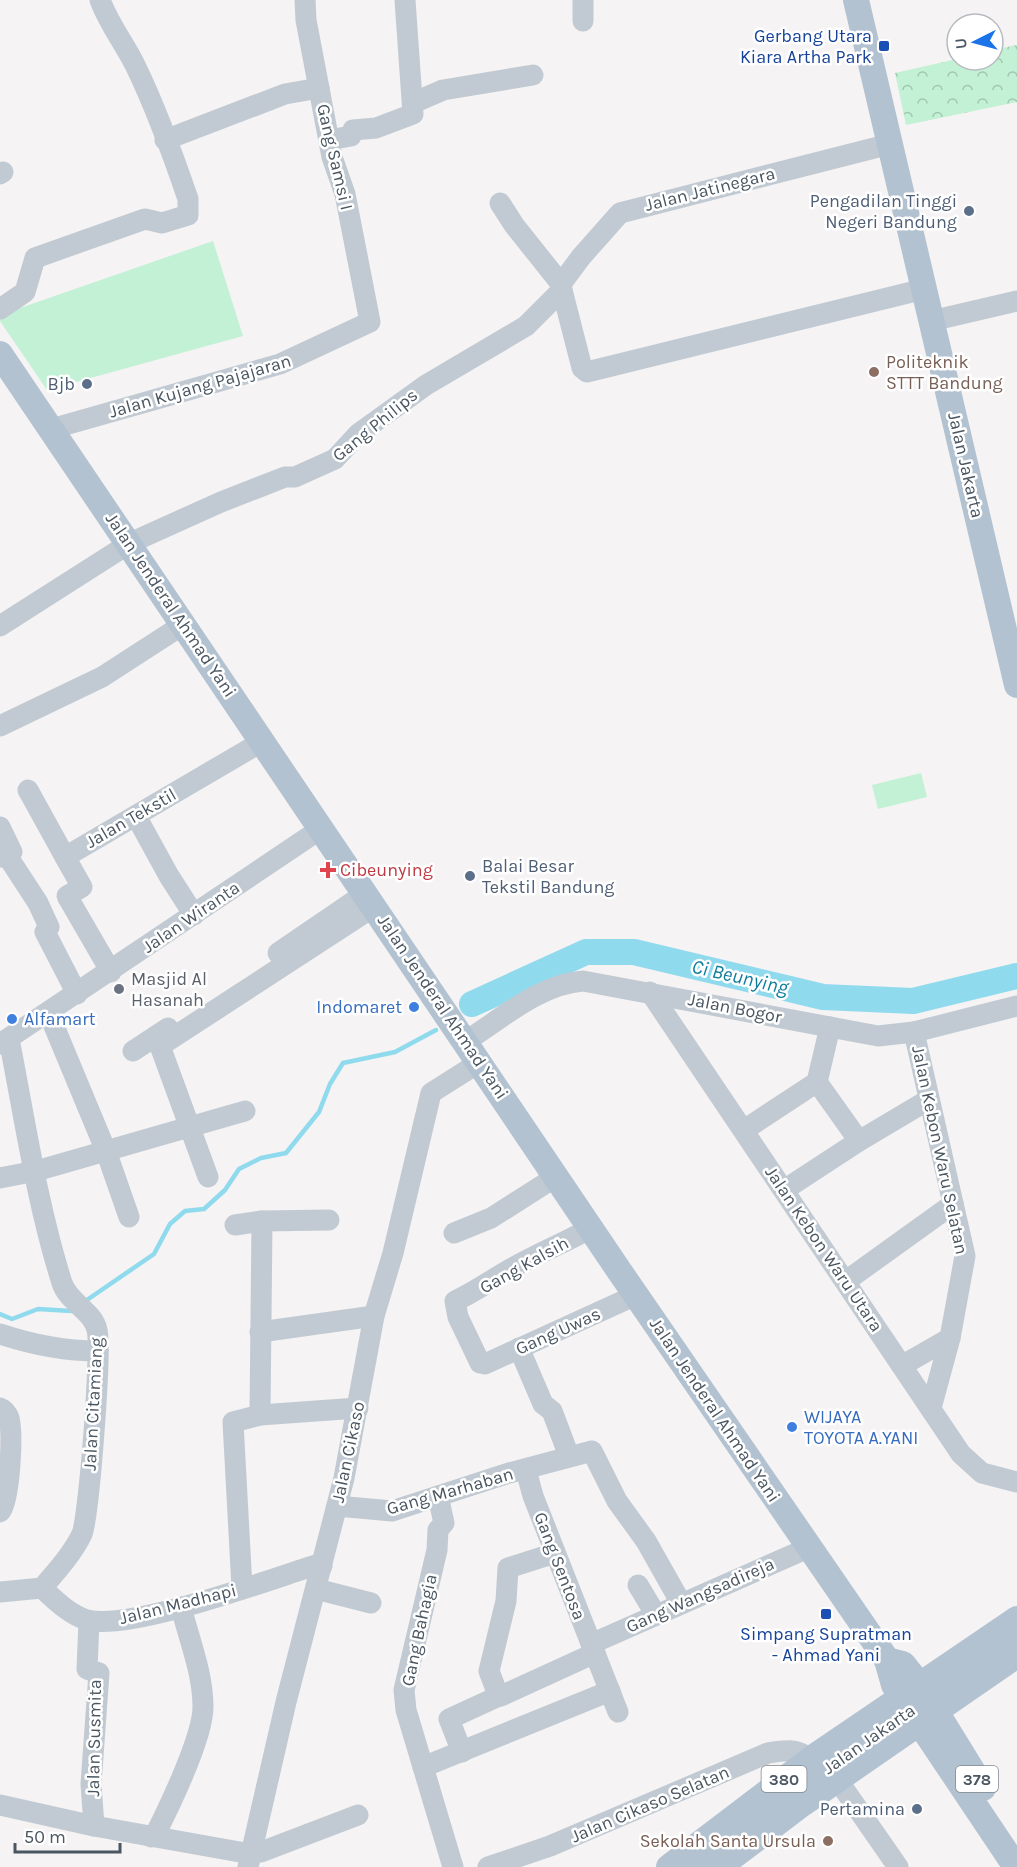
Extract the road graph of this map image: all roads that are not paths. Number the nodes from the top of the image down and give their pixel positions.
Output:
1 (100, 0) edge
2 (305, 0) edge
3 (405, 0) edge
4 (856, 0) edge
5 (533, 75) dead end
6 (319, 88) junction
7 (413, 103) junction
8 (165, 140) junction
9 (329, 140) junction
10 (890, 144) junction
11 (500, 203) dead end
12 (561, 287) junction
13 (924, 290) junction
14 (1017, 301) edge
15 (0, 309) edge
16 (369, 313) joint
17 (931, 321) junction
18 (3, 366) edge
19 (51, 429) junction
20 (130, 543) junction
21 (184, 624) junction
22 (0, 625) edge
23 (1017, 685) edge
24 (0, 726) edge
25 (263, 741) junction
26 (28, 790) dead end
27 (136, 816) junction
28 (0, 827) edge
29 (322, 828) junction
30 (3, 855) edge
31 (65, 857) junction
32 (370, 900) junction
33 (194, 915) junction
34 (111, 972) junction
35 (650, 992) junction
36 (77, 994) junction
37 (1017, 1006) edge
38 (49, 1014) junction
39 (830, 1027) junction
40 (914, 1032) junction
41 (4, 1041) edge
42 (466, 1041) junction
43 (133, 1051) dead end
44 (480, 1062) junction
45 (817, 1082) junction
46 (928, 1100) junction
47 (245, 1111) dead end
48 (189, 1127) junction
49 (744, 1130) junction
50 (859, 1141) junction
51 (106, 1151) junction
52 (36, 1171) junction
53 (557, 1176) junction
54 (0, 1178) edge
55 (208, 1178) dead end
56 (784, 1190) junction
57 (953, 1204) junction
58 (129, 1217) dead end
59 (328, 1220) dead end
60 (262, 1221) junction
61 (235, 1225) dead end
62 (591, 1228) junction
63 (454, 1233) dead end
64 (846, 1281) junction
65 (636, 1295) junction
66 (374, 1316) junction
67 (260, 1332) junction
68 (0, 1334) edge
69 (950, 1338) junction
70 (519, 1348) junction
71 (98, 1351) junction
72 (480, 1363) joint
73 (903, 1365) junction
74 (1, 1408) edge
75 (358, 1408) junction
76 (932, 1408) junction
77 (260, 1415) junction
78 (574, 1455) junction
79 (526, 1470) junction
80 (1017, 1482) edge
81 (438, 1496) junction
82 (337, 1506) junction
83 (0, 1512) edge
84 (808, 1548) junction
85 (555, 1553) junction
86 (322, 1566) junction
87 (638, 1584) dead end
88 (42, 1588) junction
89 (242, 1588) junction
90 (316, 1589) junction
91 (0, 1593) edge
92 (681, 1603) junction
93 (371, 1604) dead end
94 (181, 1607) junction
95 (656, 1615) junction
96 (1017, 1619) edge
97 (89, 1621) junction
98 (1017, 1637) edge
99 (593, 1648) junction
100 (1017, 1655) edge
101 (610, 1691) junction
102 (904, 1695) junction
103 (499, 1696) junction
104 (618, 1712) dead end
105 (921, 1724) junction
106 (462, 1752) junction
107 (811, 1759) junction
108 (423, 1767) junction
109 (837, 1779) junction
110 (0, 1805) edge
111 (358, 1815) dead end
112 (94, 1826) junction
113 (151, 1837) junction
114 (1017, 1840) edge
115 (250, 1857) edge
116 (453, 1867) edge
117 (488, 1867) edge
118 (669, 1867) edge
119 (694, 1867) edge
120 (718, 1867) edge
121 (898, 1867) edge
122 (1016, 1867) edge

1 - 8 street
2 - 6 street, Gang Samsi I
3 - 7 street
4 - 10 main road, Jalan Jakarta
5 - 7 street
6 - 8 street
6 - 9 street, Gang Samsi I
7 - 9 street
8 - 15 street
9 - 16 street, Gang Samsi I
10 - 12 street, Jalan Jatinegara
10 - 13 main road, Jalan Jakarta
11 - 12 street
12 - 13 street
12 - 20 street, Gang Philips
13 - 17 main road, Jalan Jakarta
14 - 17 street
16 - 19 street, Jalan Kujang Pajajaran
17 - 23 main road, Jalan Jakarta
18 - 19 main road, Jalan Jenderal Ahmad Yani
19 - 20 main road, Jalan Jenderal Ahmad Yani
20 - 21 main road, Jalan Jenderal Ahmad Yani
20 - 22 street, Gang Philips
21 - 24 street
21 - 25 main road, Jalan Jenderal Ahmad Yani
25 - 27 street, Jalan Tekstil
25 - 29 main road, Jalan Jenderal Ahmad Yani
26 - 31 street, Jalan Tekstil
27 - 31 street, Jalan Tekstil
27 - 33 street
28 - 30 street
29 - 32 main road, Jalan Jenderal Ahmad Yani
29 - 33 street, Jalan Wiranta
30 - 36 street
31 - 34 street
32 - 42 main road, Jalan Jenderal Ahmad Yani
32 - 43 street
32 - 48 street
33 - 34 street, Jalan Wiranta
34 - 36 street, Jalan Wiranta
35 - 39 street, Jalan Bogor
35 - 42 street, Jalan Bogor
35 - 49 street, Jalan Kebon Waru Utara
36 - 38 street, Jalan Wiranta
37 - 40 street, Jalan Bogor
38 - 41 street, Jalan Wiranta
38 - 51 street
39 - 40 street, Jalan Bogor
39 - 45 street
40 - 46 street, Jalan Kebon Waru Selatan
41 - 52 street, Jalan Citamiang
42 - 44 main road, Jalan Jenderal Ahmad Yani
44 - 53 main road, Jalan Jenderal Ahmad Yani
44 - 66 street, Jalan Cikaso
45 - 49 street
45 - 50 street
46 - 50 street
46 - 57 street, Jalan Kebon Waru Selatan
47 - 48 street
48 - 51 street
48 - 55 street
49 - 56 street, Jalan Kebon Waru Utara
50 - 56 street
51 - 52 street
51 - 58 street
52 - 54 street
52 - 71 street, Jalan Citamiang
53 - 62 main road, Jalan Jenderal Ahmad Yani
53 - 63 street
56 - 64 street, Jalan Kebon Waru Utara
57 - 64 street
57 - 69 street, Jalan Kebon Waru Selatan
59 - 60 street
60 - 61 street
60 - 67 street
62 - 65 main road, Jalan Jenderal Ahmad Yani
62 - 72 street, Gang Kalsih
64 - 73 street, Jalan Kebon Waru Utara
65 - 70 street, Gang Uwas
65 - 84 main road, Jalan Jenderal Ahmad Yani
66 - 67 street
66 - 75 street, Jalan Cikaso
67 - 77 street
68 - 71 street
69 - 73 street
69 - 76 street, Jalan Kebon Waru Selatan
70 - 72 street, Gang Uwas
70 - 78 street
71 - 88 street, Jalan Citamiang
73 - 76 street, Jalan Kebon Waru Utara
74 - 83 street
75 - 77 street
75 - 82 street, Jalan Cikaso
76 - 80 street, Jalan Kebon Waru Utara
77 - 89 street
78 - 79 street
78 - 92 street
79 - 81 street, Gang Marhaban
79 - 85 street, Gang Sentosa
81 - 82 street, Gang Marhaban
81 - 108 street, Gang Bahagia
82 - 86 street, Jalan Cikaso
84 - 92 street, Gang Wangsadireja
84 - 102 main road, Jalan Jenderal Ahmad Yani
85 - 99 street, Gang Sentosa
85 - 103 street
86 - 89 street, Jalan Madhapi
86 - 90 street, Jalan Cikaso
87 - 95 street
88 - 91 street
88 - 97 street
89 - 94 street, Jalan Madhapi
90 - 93 street
90 - 115 street, Jalan Cikaso
92 - 95 street, Gang Wangsadireja
94 - 97 street, Jalan Madhapi
94 - 113 street
95 - 99 street, Gang Wangsadireja
96 - 102 main road, Jalan Jakarta
97 - 112 street, Jalan Susmita
98 - 119 main road, Jalan Jakarta, bridge
99 - 101 street, Gang Sentosa
99 - 103 street, Gang Wangsadireja
100 - 105 main road, Jalan Jakarta
101 - 104 street, Gang Sentosa
101 - 106 street
102 - 105 main road, Jalan Jenderal Ahmad Yani / 378
102 - 107 main road, 380
103 - 106 street, Gang Wangsadireja
105 - 109 main road, 380
105 - 114 main road, Jalan Jenderal Ahmad Yani / 378
105 - 122 main road, Jalan Jenderal Ahmad Yani / 378
106 - 108 street
107 - 117 street, Jalan Cikaso Selatan
107 - 118 main road, 380
108 - 116 street, Gang Bahagia
109 - 120 main road, 380
109 - 121 street
110 - 112 street, Jalan Susmita
111 - 115 street
112 - 113 street, Jalan Susmita
113 - 115 street, Jalan Susmita

